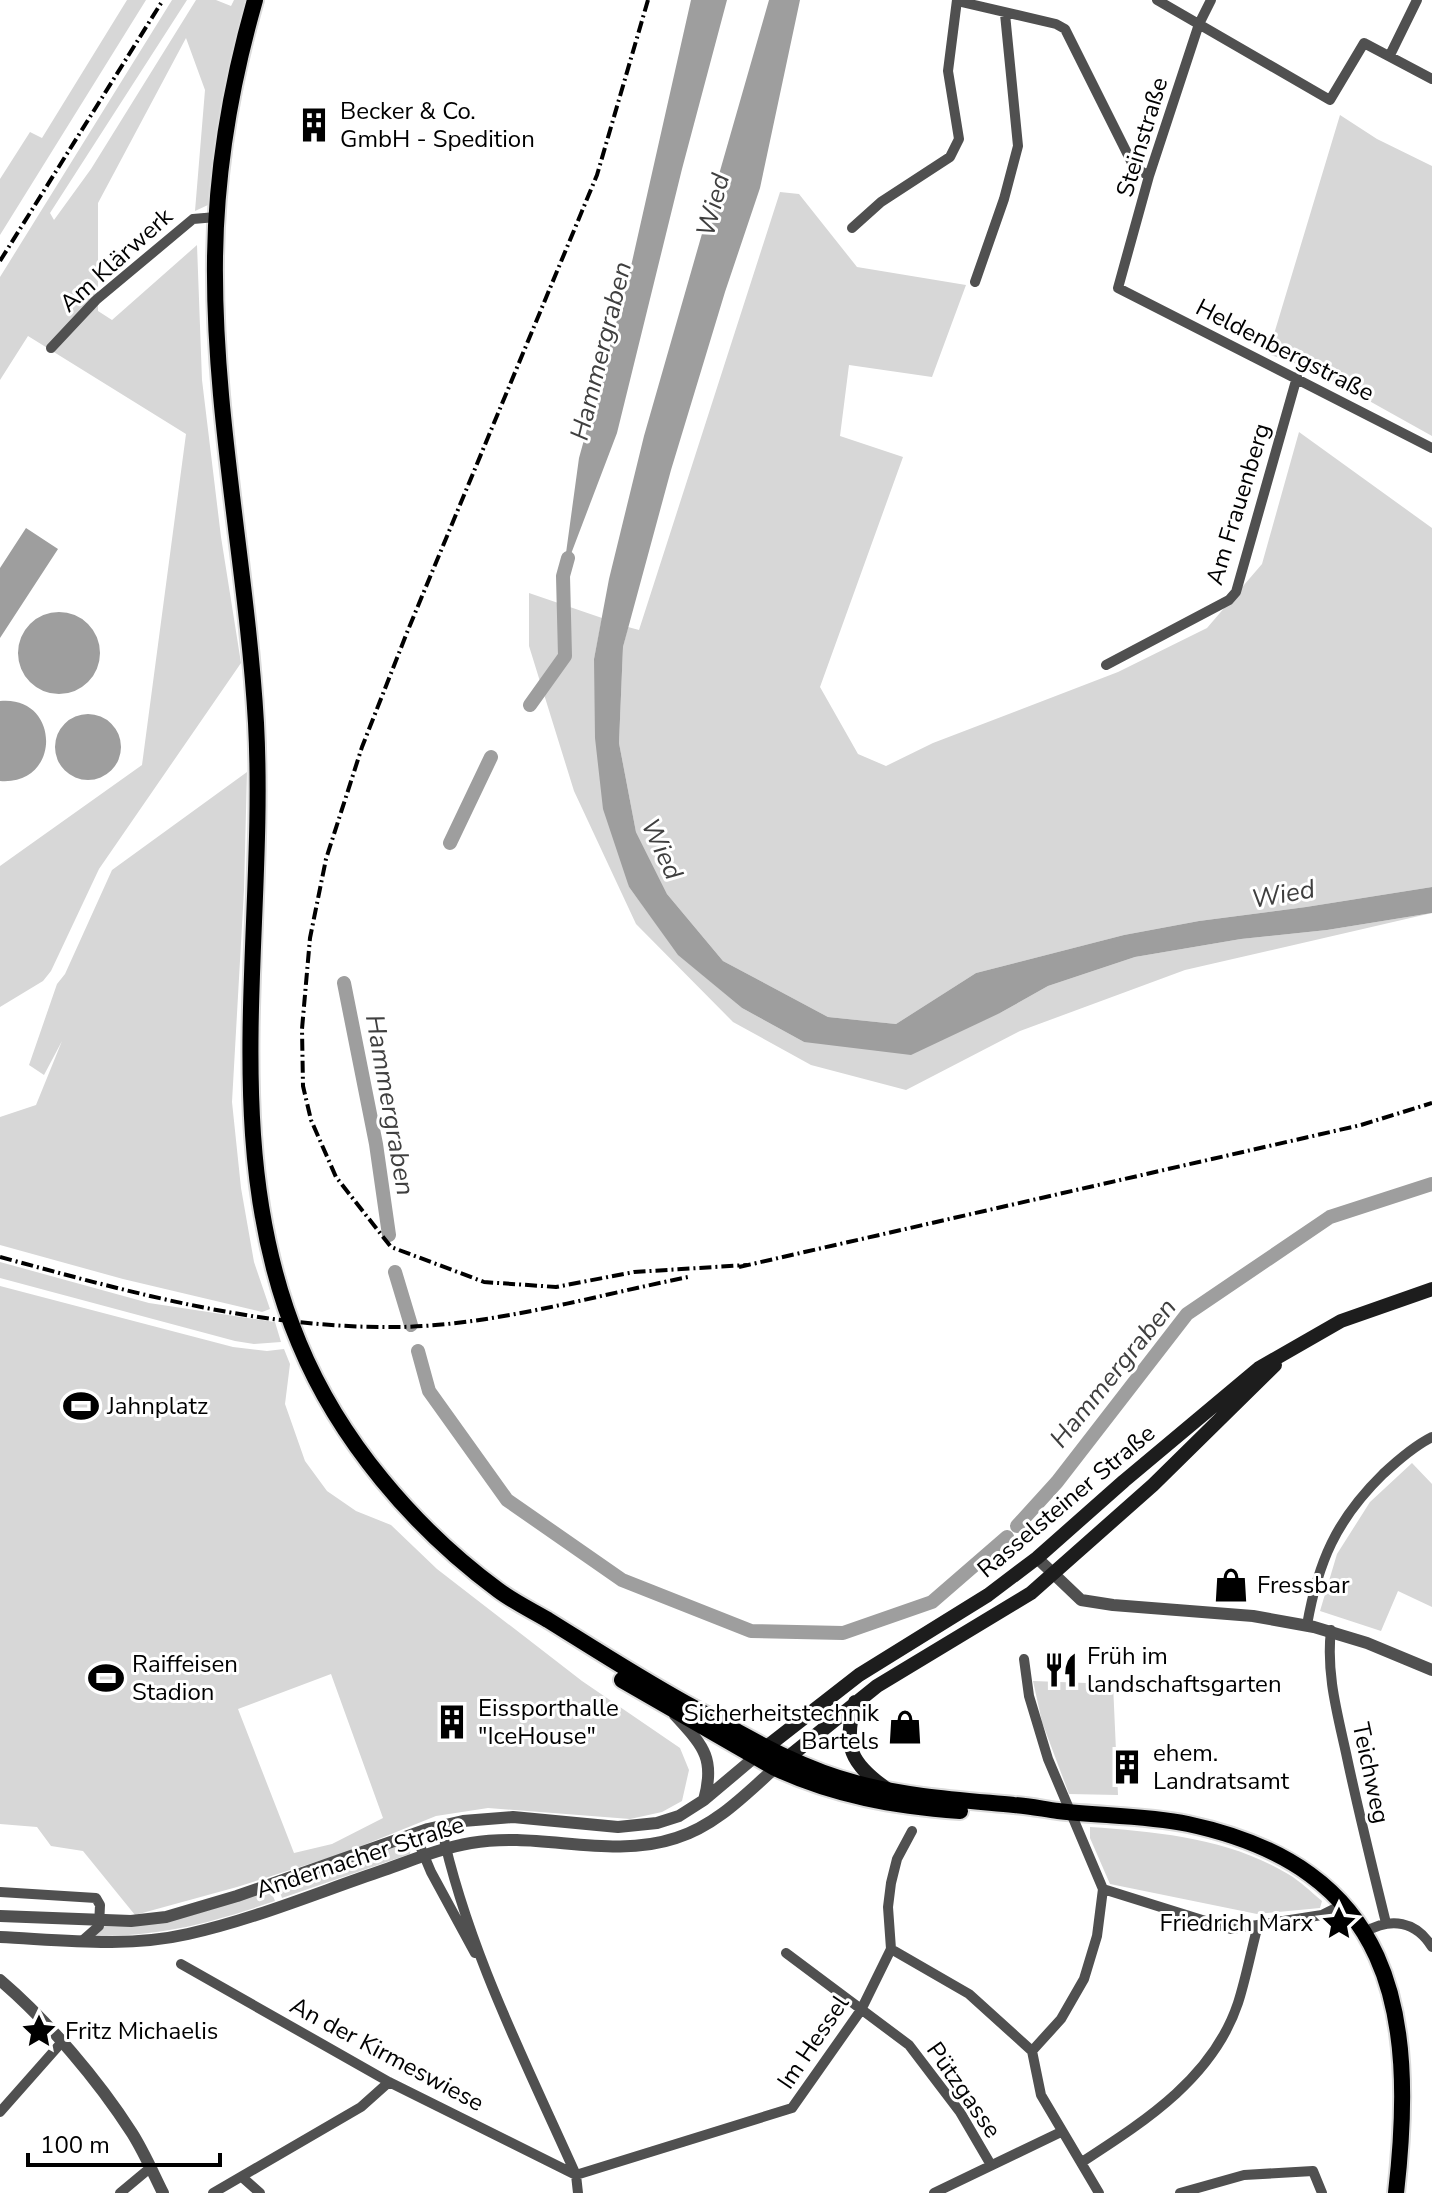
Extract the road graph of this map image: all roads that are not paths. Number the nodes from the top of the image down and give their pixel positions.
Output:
1 (255, 0) edge
2 (1157, 0) edge
3 (1211, 0) edge
4 (1417, 0) edge
5 (957, 1) edge
6 (1005, 14) junction
7 (1199, 24) junction
8 (1390, 55) junction
9 (1432, 79) edge
10 (1149, 176) junction
11 (216, 217) junction
12 (852, 228) dead end
13 (975, 282) dead end
14 (1118, 288) joint
15 (51, 348) dead end
16 (1297, 377) junction
17 (1432, 448) edge
18 (1106, 665) dead end
19 (1432, 1289) edge
20 (1283, 1356) junction
21 (1432, 1437) edge
22 (1037, 1558) junction
23 (1054, 1574) junction
24 (518, 1604) junction
25 (1307, 1625) junction
26 (1331, 1630) junction
27 (1024, 1659) dead end
28 (1432, 1670) edge
29 (855, 1702) junction
30 (670, 1710) junction
31 (760, 1752) junction
32 (781, 1764) junction
33 (891, 1791) junction
34 (704, 1800) junction
35 (1053, 1811) junction
36 (1072, 1812) junction
37 (441, 1826) junction
38 (912, 1831) dead end
39 (415, 1834) junction
40 (446, 1849) junction
41 (424, 1856) junction
42 (1103, 1889) junction
43 (0, 1892) edge
44 (1344, 1904) junction
45 (0, 1916) edge
46 (100, 1920) junction
47 (1386, 1923) junction
48 (1258, 1925) junction
49 (1365, 1932) junction
50 (0, 1937) edge
51 (82, 1941) junction
52 (1432, 1947) edge
53 (891, 1949) junction
54 (786, 1953) dead end
55 (481, 1961) junction
56 (181, 1964) dead end
57 (2, 1979) edge
58 (861, 2010) junction
59 (61, 2043) junction
60 (1032, 2051) junction
61 (389, 2082) junction
62 (0, 2112) edge
63 (1061, 2132) junction
64 (1082, 2162) junction
65 (991, 2165) junction
66 (150, 2168) junction
67 (576, 2175) junction
68 (242, 2177) junction
69 (952, 2189) edge
70 (120, 2193) edge
71 (163, 2193) edge
72 (213, 2193) edge
73 (260, 2193) edge
74 (578, 2193) edge
75 (934, 2193) edge
76 (1099, 2193) edge
77 (1180, 2193) edge
78 (1322, 2193) edge
79 (1396, 2193) edge

1 - 11 main road
2 - 7 street
3 - 7 street, Steinstraße
4 - 8 street
5 - 6 street
5 - 12 street
6 - 10 street
6 - 13 street
7 - 8 street
7 - 10 street, Steinstraße
8 - 9 street
10 - 14 street, Steinstraße
11 - 15 street, Am Klärwerk
11 - 24 main road
14 - 16 street, Heldenbergstraße
16 - 17 street, Heldenbergstraße
16 - 18 street, Am Frauenberg
19 - 20 main road, Rasselsteiner Straße
20 - 22 main road, Rasselsteiner Straße
20 - 23 main road, Rasselsteiner Straße
21 - 25 street
22 - 23 street
22 - 31 main road, Rasselsteiner Straße
23 - 25 street
23 - 29 main road, Rasselsteiner Straße
24 - 30 main road
24 - 31 main road
25 - 26 street
26 - 28 street
26 - 47 street, Teichweg
27 - 36 street
29 - 32 main road, Rasselsteiner Straße
29 - 33 main road
30 - 31 main road
30 - 34 street
31 - 32 main road
31 - 34 street, Andernacher Straße
32 - 33 main road
32 - 35 main road
32 - 40 street, Andernacher Straße
33 - 35 main road
34 - 37 street, Andernacher Straße
35 - 36 main road
36 - 42 street
36 - 44 main road
37 - 39 street, Andernacher Straße
37 - 40 street
38 - 53 street
39 - 41 street
39 - 46 street, Andernacher Straße
40 - 41 street, Andernacher Straße
40 - 55 street
41 - 51 street, Andernacher Straße
41 - 55 street
42 - 48 street
42 - 60 street
43 - 46 street
44 - 48 street
44 - 49 main road
45 - 46 street, Andernacher Straße
46 - 51 street
47 - 49 street
47 - 52 street
48 - 64 street
49 - 79 main road
50 - 51 street, Andernacher Straße
53 - 58 street, Im Hessel
53 - 60 street
54 - 58 street, Pützgasse
55 - 67 street
56 - 61 street, An der Kirmeswiese
57 - 59 street
58 - 65 street, Pützgasse
58 - 67 street, Im Hessel
59 - 62 street
59 - 66 street
60 - 63 street
61 - 67 street, An der Kirmeswiese
61 - 68 street
63 - 64 street
63 - 65 street
64 - 76 street
65 - 69 street
66 - 70 street
66 - 71 street
67 - 74 street
68 - 72 street
68 - 73 street
69 - 75 street
77 - 78 street

